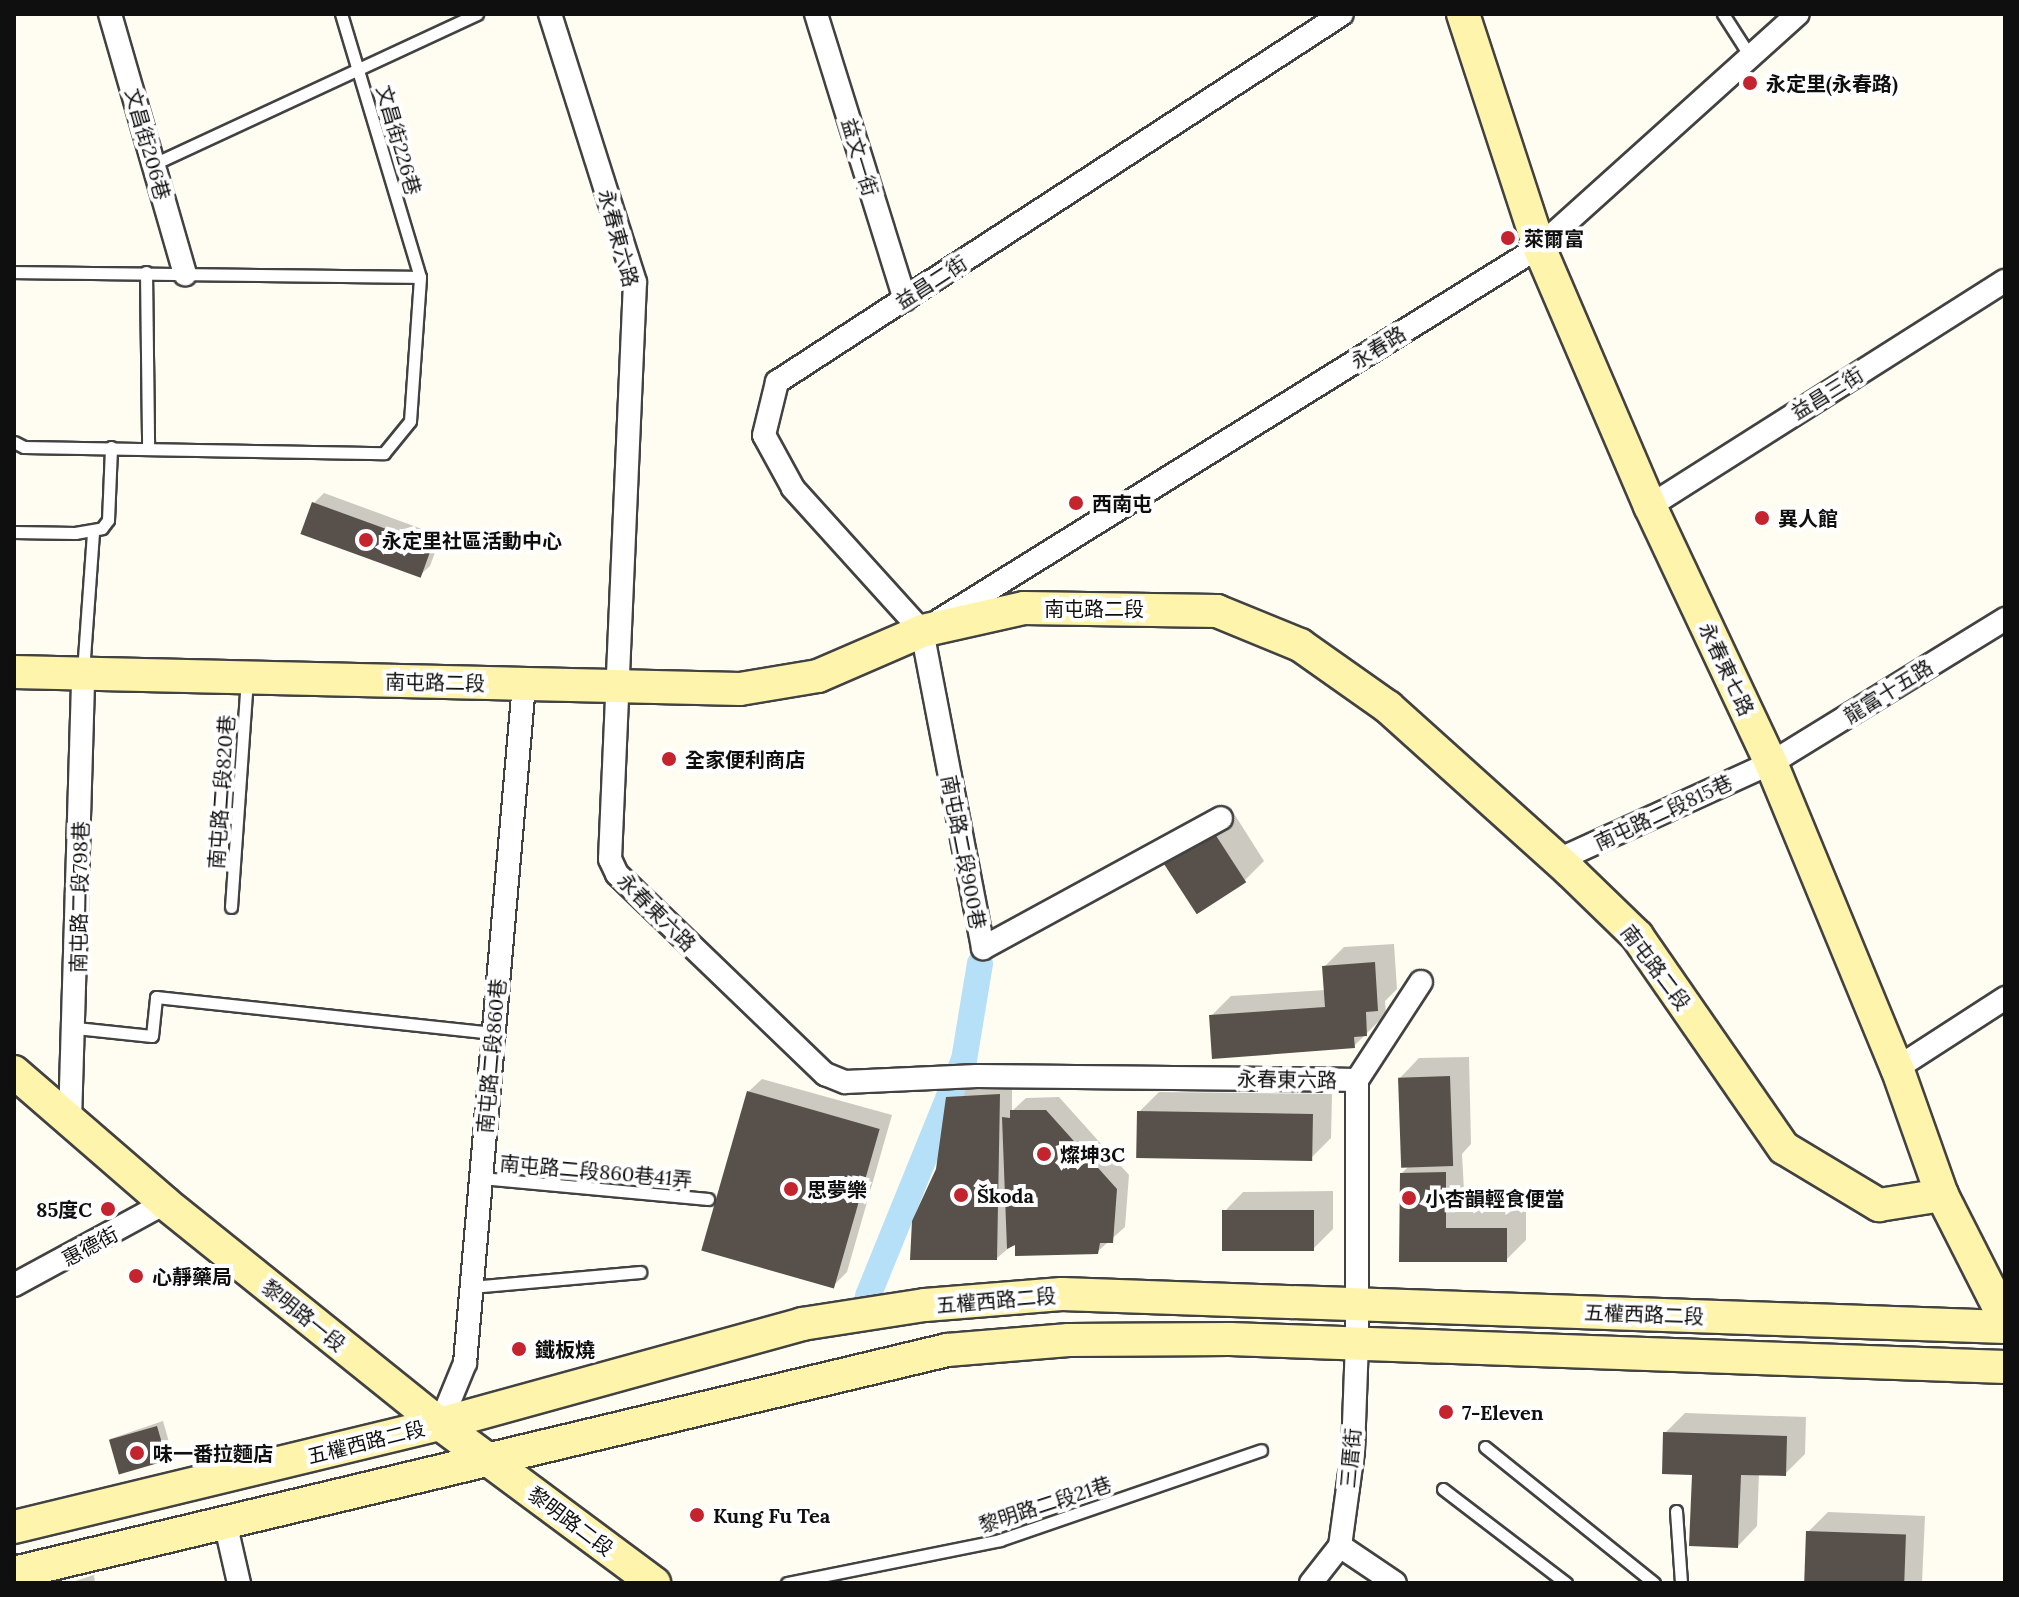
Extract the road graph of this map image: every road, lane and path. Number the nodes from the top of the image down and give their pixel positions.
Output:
1 (110, 14) edge
2 (341, 14) edge
3 (477, 14) edge
4 (550, 14) edge
5 (816, 14) edge
6 (1342, 14) edge
7 (1463, 14) edge
8 (1723, 14) edge
9 (1798, 14) edge
10 (1750, 56) junction
11 (360, 72) junction
12 (154, 164) junction
13 (1539, 247) junction
14 (14, 272) edge
15 (146, 272) junction
16 (185, 274) junction
17 (420, 277) junction
18 (2005, 281) edge
19 (905, 299) junction
20 (14, 442) edge
21 (111, 447) junction
22 (148, 448) junction
23 (1650, 506) junction
24 (93, 531) junction
25 (14, 532) edge
26 (2005, 619) edge
27 (922, 631) junction
28 (14, 672) edge
29 (83, 673) junction
30 (247, 678) junction
31 (524, 684) junction
32 (616, 686) junction
33 (1771, 763) junction
34 (1221, 818) dead end
35 (1556, 861) junction
36 (231, 907) dead end
37 (1421, 982) dead end
38 (2005, 998) edge
39 (76, 1028) junction
40 (493, 1033) junction
41 (1897, 1068) junction
42 (14, 1072) edge
43 (1357, 1080) junction
44 (70, 1121) junction
45 (480, 1178) junction
46 (1942, 1195) junction
47 (708, 1199) dead end
48 (165, 1203) junction
49 (640, 1272) dead end
50 (14, 1285) edge
51 (470, 1287) junction
52 (1357, 1303) junction
53 (2005, 1319) edge
54 (2005, 1327) edge
55 (1357, 1342) junction
56 (2005, 1367) edge
57 (440, 1424) junction
58 (1485, 1447) dead end
59 (1261, 1450) dead end
60 (488, 1459) junction
61 (1443, 1489) dead end
62 (1676, 1511) dead end
63 (225, 1522) junction
64 (14, 1527) edge
65 (1340, 1546) junction
66 (14, 1573) edge
67 (239, 1583) edge
68 (654, 1583) edge
69 (787, 1583) edge
70 (1311, 1583) edge
71 (1395, 1583) edge
72 (1566, 1583) edge
73 (1654, 1583) edge
74 (1681, 1583) edge

1 - 12 street, 文昌街206巷
2 - 11 lane, 文昌街226巷
3 - 11 lane
4 - 32 street, 永春東六路
5 - 19 street, 益文一街
6 - 19 street, 益昌二街
7 - 13 main road, 永春東七路
8 - 10 lane
9 - 10 street, 永春路
10 - 13 street, 永春路
11 - 12 lane
11 - 17 lane, 文昌街226巷
12 - 16 street, 文昌街206巷
13 - 23 main road, 永春東七路
13 - 27 street, 永春路
14 - 15 lane
15 - 16 lane
15 - 22 lane
16 - 17 lane
17 - 22 lane
18 - 23 street, 益昌三街
19 - 27 street, 益昌二街
20 - 21 lane
21 - 22 lane
21 - 24 lane
23 - 33 main road, 永春東七路
24 - 25 lane
24 - 29 lane
26 - 33 street, 龍富十五路
27 - 32 main road, 南屯路二段
27 - 34 street, 南屯路二段900巷
27 - 35 main road, 南屯路二段
28 - 29 main road, 南屯路二段
29 - 30 main road, 南屯路二段
29 - 39 street, 南屯路二段798巷
30 - 31 main road, 南屯路二段
30 - 36 lane, 南屯路二段820巷
31 - 32 main road, 南屯路二段
31 - 40 street, 南屯路二段860巷
32 - 43 street, 永春東六路
33 - 35 street, 南屯路二段815巷
33 - 41 main road, 永春東七路
35 - 46 main road, 南屯路二段
37 - 43 street, 永春東六路
38 - 41 street
39 - 40 lane
39 - 44 street, 南屯路二段798巷
40 - 45 street, 南屯路二段860巷
41 - 46 main road, 永春東七路
42 - 44 main road, 黎明路一段
43 - 52 street, 三厝街
44 - 48 main road, 黎明路一段
45 - 47 lane, 南屯路二段860巷41弄
45 - 51 street, 南屯路二段860巷
46 - 53 main road, 永春東七路
48 - 50 street, 惠德街
48 - 57 main road, 黎明路一段
49 - 51 lane
51 - 57 street, 南屯路二段860巷
52 - 54 main road, 五權西路二段
52 - 55 street, 三厝街
52 - 57 main road, 五權西路二段
55 - 56 main road, 五權西路二段
55 - 60 main road, 五權西路二段
55 - 65 street, 三厝街
57 - 60 main road, 黎明路一段
57 - 64 main road, 五權西路二段
58 - 73 lane
59 - 69 lane, 黎明路二段21巷
60 - 63 main road, 五權西路二段
60 - 68 main road, 黎明路二段
61 - 72 lane
62 - 74 lane
63 - 66 main road, 五權西路二段
63 - 67 street
65 - 70 street
65 - 71 street

